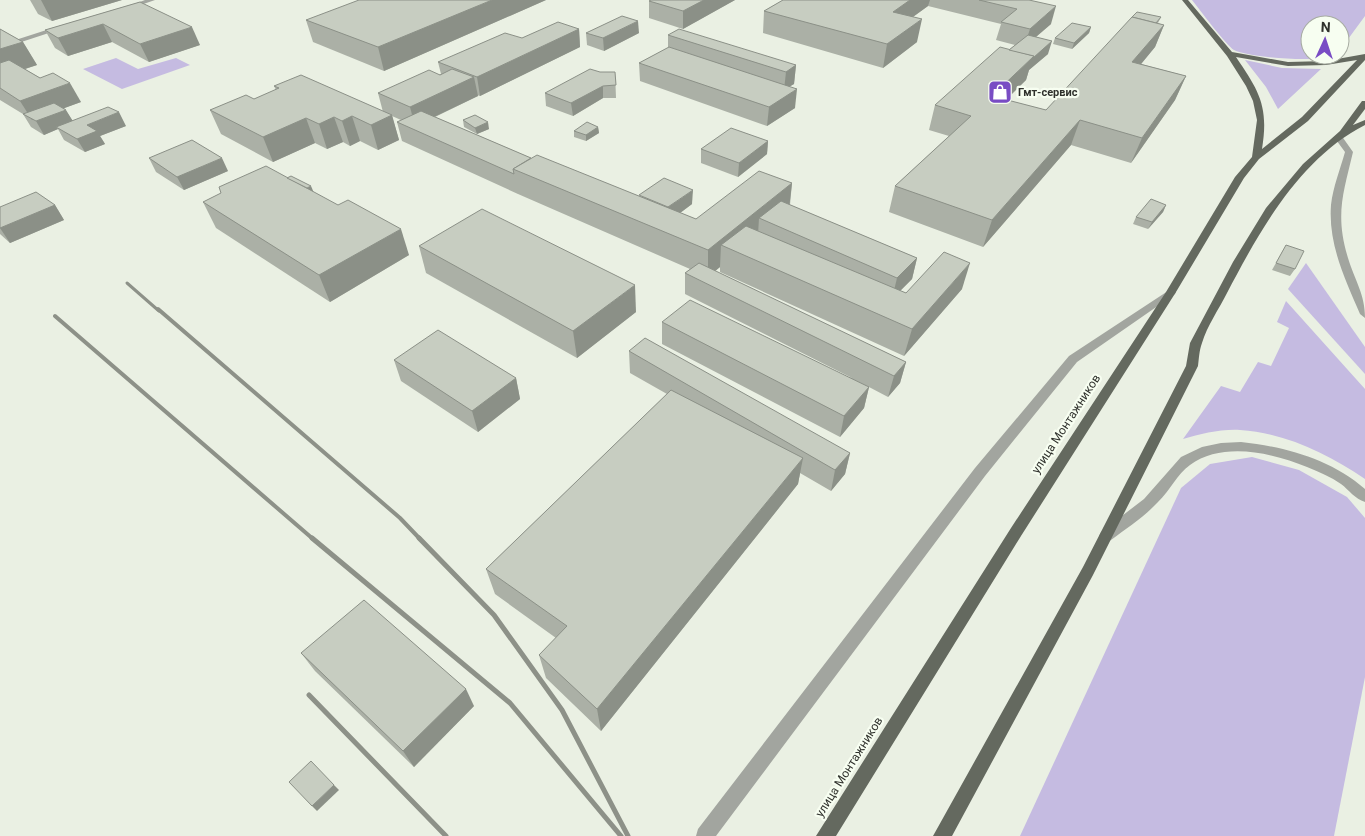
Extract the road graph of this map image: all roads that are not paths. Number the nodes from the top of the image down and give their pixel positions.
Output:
1 (152, 0) edge
2 (1185, 0) edge
3 (116, 11) edge
4 (71, 25) edge
5 (0, 47) edge
6 (1229, 54) junction
7 (1365, 56) edge
8 (1365, 103) edge
9 (1365, 122) edge
10 (1340, 135) junction
11 (1256, 157) junction
12 (1171, 292) junction
13 (1365, 314) edge
14 (1365, 497) edge
15 (1106, 536) junction
16 (705, 836) edge
17 (825, 836) edge
18 (942, 836) edge

1 - 3 street
2 - 6 main road
4 - 5 street
6 - 7 main road
6 - 11 main road
7 - 11 main road, улица Монтажников
8 - 10 main road
9 - 10 main road
10 - 13 street
10 - 15 main road
11 - 12 main road, улица Монтажников
12 - 16 street
12 - 17 main road, улица Монтажников
14 - 15 street
15 - 18 main road

